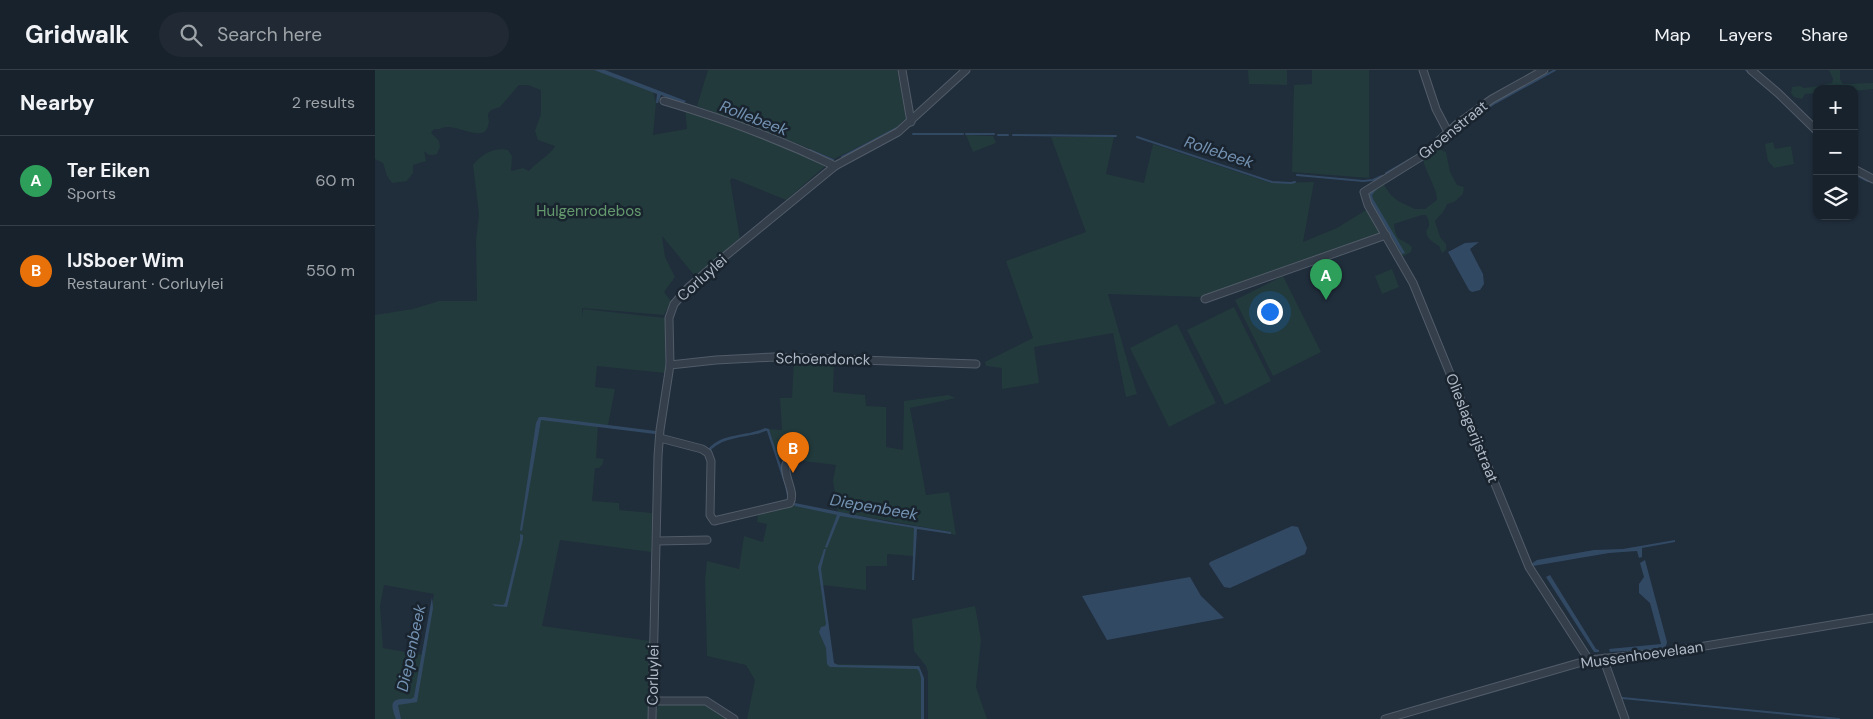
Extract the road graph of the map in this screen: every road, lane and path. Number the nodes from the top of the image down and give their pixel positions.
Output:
1 (902, 70) edge
2 (966, 70) edge
3 (1423, 70) edge
4 (1544, 70) edge
5 (1751, 70) edge
6 (664, 101) dead end
7 (911, 122) junction
8 (1816, 130) edge
9 (1448, 132) junction
10 (835, 166) junction
11 (1858, 171) edge
12 (1873, 179) edge
13 (1364, 192) joint
14 (1387, 235) junction
15 (1205, 299) dead end
16 (976, 364) dead end
17 (670, 365) junction
18 (660, 438) junction
19 (786, 464) dead end
20 (657, 540) junction
21 (707, 540) dead end
22 (1873, 618) edge
23 (1605, 658) junction
24 (1589, 660) junction
25 (653, 701) junction
26 (652, 719) edge
27 (734, 719) edge
28 (1385, 719) edge
29 (1625, 719) edge

1 - 7 street
2 - 7 street, Corluylei
3 - 9 street
4 - 9 street, Groenstraat
5 - 8 street
6 - 10 street
7 - 10 street, Corluylei
9 - 13 street, Groenstraat
10 - 17 street, Corluylei
11 - 12 street
13 - 14 street, Olieslagerijstraat
14 - 15 street
14 - 24 street, Olieslagerijstraat
16 - 17 street, Schoendonck
17 - 18 street, Corluylei
18 - 19 street
18 - 20 street, Corluylei
20 - 21 street
20 - 25 street, Corluylei
22 - 23 street, Mussenhoevelaan
23 - 24 street, Mussenhoevelaan
23 - 29 street
24 - 28 street, Mussenhoevelaan
25 - 26 street, Corluylei
25 - 27 street

